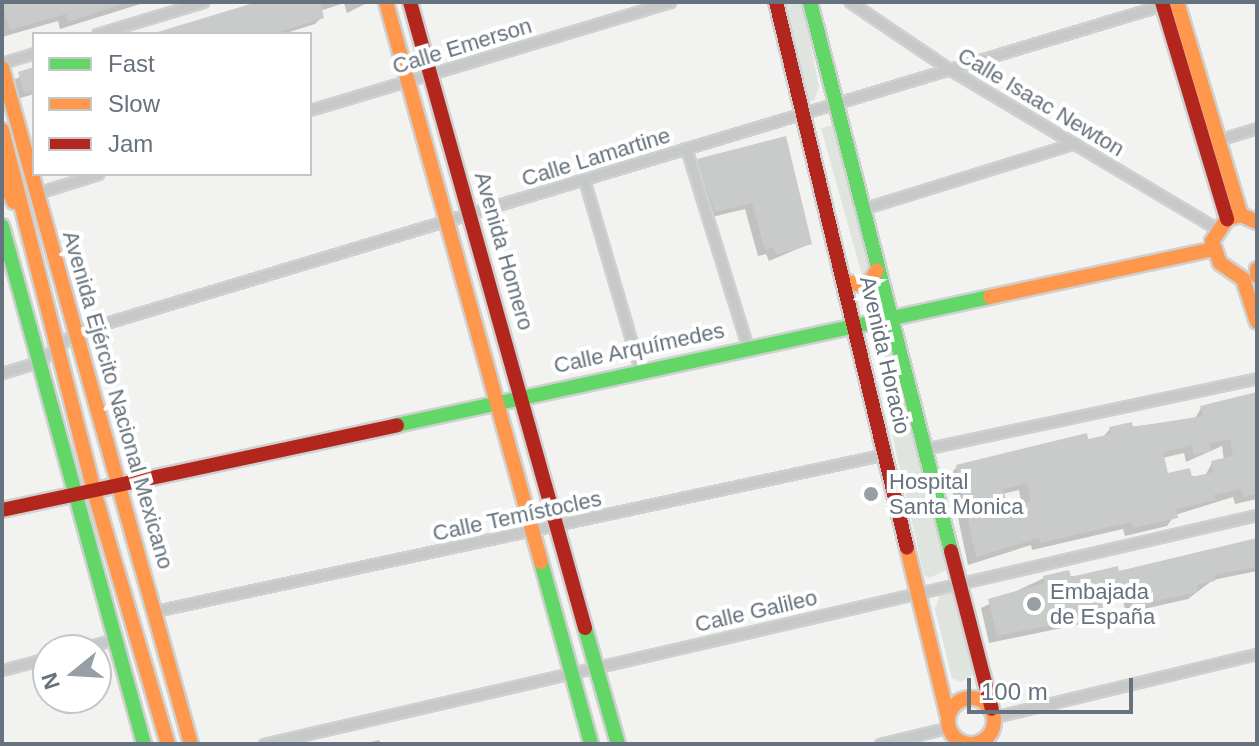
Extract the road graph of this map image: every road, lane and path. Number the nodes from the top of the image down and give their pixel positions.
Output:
1 (203, 2) edge
2 (386, 2) edge
3 (410, 2) edge
4 (670, 2) edge
5 (776, 2) edge
6 (810, 2) edge
7 (850, 2) edge
8 (1168, 3) edge
9 (104, 32) edge
10 (32, 54) edge
11 (2, 65) edge
12 (949, 69) junction
13 (430, 74) junction
14 (408, 81) junction
15 (836, 104) junction
16 (312, 109) edge
17 (804, 113) junction
18 (1257, 128) edge
19 (2, 130) edge
20 (1218, 140) junction
21 (1075, 143) junction
22 (686, 148) junction
23 (2, 173) edge
24 (32, 175) edge
25 (32, 176) edge
26 (92, 176) edge
27 (584, 179) junction
28 (37, 193) junction
29 (862, 209) junction
30 (471, 213) junction
31 (446, 221) junction
32 (1228, 221) junction
33 (1257, 222) edge
34 (2, 226) edge
35 (25, 228) junction
36 (1213, 249) junction
37 (6, 256) edge
38 (1257, 269) edge
39 (877, 270) junction
40 (1257, 276) edge
41 (846, 282) junction
42 (889, 318) junction
43 (1257, 322) edge
44 (857, 324) junction
45 (76, 332) junction
46 (748, 348) junction
47 (58, 349) junction
48 (39, 362) junction
49 (640, 371) junction
50 (2, 373) edge
51 (1257, 378) edge
52 (521, 395) junction
53 (497, 400) junction
54 (924, 449) junction
55 (886, 454) junction
56 (118, 482) junction
57 (93, 488) junction
58 (74, 491) junction
59 (2, 510) edge
60 (1257, 515) edge
61 (556, 526) junction
62 (533, 533) junction
63 (960, 583) junction
64 (916, 593) junction
65 (155, 611) junction
66 (115, 639) junction
67 (112, 640) edge
68 (1257, 654) edge
69 (32, 662) edge
70 (597, 666) junction
71 (2, 670) edge
72 (572, 672) junction
73 (994, 717) junction
74 (952, 731) edge
75 (144, 744) edge
76 (168, 744) edge
77 (191, 744) edge
78 (264, 744) edge
79 (591, 744) edge
80 (618, 744) edge
81 (880, 744) edge
82 (1000, 744) edge

1 - 9 street
2 - 14 street
3 - 13 street, Avenida Homero
4 - 13 street, Calle Emerson
5 - 17 street, Avenida Horacio
6 - 15 street, Avenida Horacio
7 - 12 street, Calle Isaac Newton
8 - 12 street, Calle Lamartine
8 - 20 street
8 - 32 street
10 - 11 street
11 - 24 street, Avenida Ejército Nacional Mexicano
12 - 15 street, Calle Lamartine
12 - 21 street, Calle Isaac Newton
13 - 14 street, Calle Emerson
13 - 30 street, Avenida Homero
14 - 16 street, Calle Emerson
14 - 31 street
15 - 17 street, Calle Lamartine
15 - 29 street, Avenida Horacio
17 - 22 street, Calle Lamartine
17 - 41 street, Avenida Horacio
18 - 20 street
19 - 35 street, Avenida Ejército Nacional Mexicano
20 - 32 street
21 - 29 street
21 - 32 street, Calle Isaac Newton
22 - 27 street, Calle Lamartine
22 - 46 street
23 - 35 street
25 - 28 street, Avenida Ejército Nacional Mexicano
26 - 28 street
27 - 30 street, Calle Lamartine
27 - 49 street
28 - 45 street, Avenida Ejército Nacional Mexicano
29 - 39 street, Avenida Horacio
30 - 31 street, Calle Lamartine
30 - 52 street, Avenida Homero
31 - 45 street, Calle Lamartine
31 - 53 street
32 - 33 street
32 - 36 street
34 - 37 street
35 - 47 street, Avenida Ejército Nacional Mexicano
36 - 42 street, Calle Arquímedes
36 - 43 street
37 - 48 street
38 - 40 street
39 - 41 street
39 - 42 street, Avenida Horacio
41 - 44 street, Avenida Horacio
42 - 44 street, Calle Arquímedes
42 - 54 street, Avenida Horacio
44 - 46 street, Calle Arquímedes
44 - 55 street, Avenida Horacio
45 - 47 street, Calle Lamartine
45 - 56 street, Avenida Ejército Nacional Mexicano
46 - 49 street, Calle Arquímedes
47 - 48 street, Calle Lamartine
47 - 57 street, Avenida Ejército Nacional Mexicano
48 - 50 street, Calle Lamartine
48 - 58 street
49 - 52 street, Calle Arquímedes
51 - 54 street
52 - 53 street, Calle Arquímedes
52 - 61 street, Avenida Homero
53 - 56 street, Calle Arquímedes
53 - 62 street
54 - 63 street, Avenida Horacio
55 - 61 street, Calle Temístocles
55 - 64 street, Avenida Horacio
56 - 57 street, Calle Arquímedes
56 - 65 street, Avenida Ejército Nacional Mexicano
57 - 58 street, Calle Arquímedes
57 - 76 street, Avenida Ejército Nacional Mexicano
58 - 59 street, Calle Arquímedes
58 - 66 street
60 - 63 street, Calle Galileo
61 - 62 street, Calle Temístocles
61 - 70 street, Avenida Homero
62 - 65 street, Calle Temístocles
62 - 72 street
63 - 64 street, Calle Galileo
63 - 73 street, Avenida Horacio
64 - 70 street, Calle Galileo
64 - 74 street, Avenida Horacio
65 - 77 street, Avenida Ejército Nacional Mexicano
66 - 67 street
66 - 75 street
68 - 73 street
69 - 71 street
70 - 72 street, Calle Galileo
70 - 80 street, Avenida Homero
72 - 78 street, Calle Galileo
72 - 79 street
73 - 74 street
73 - 74 street
73 - 82 street, Avenida Horacio
74 - 81 street

